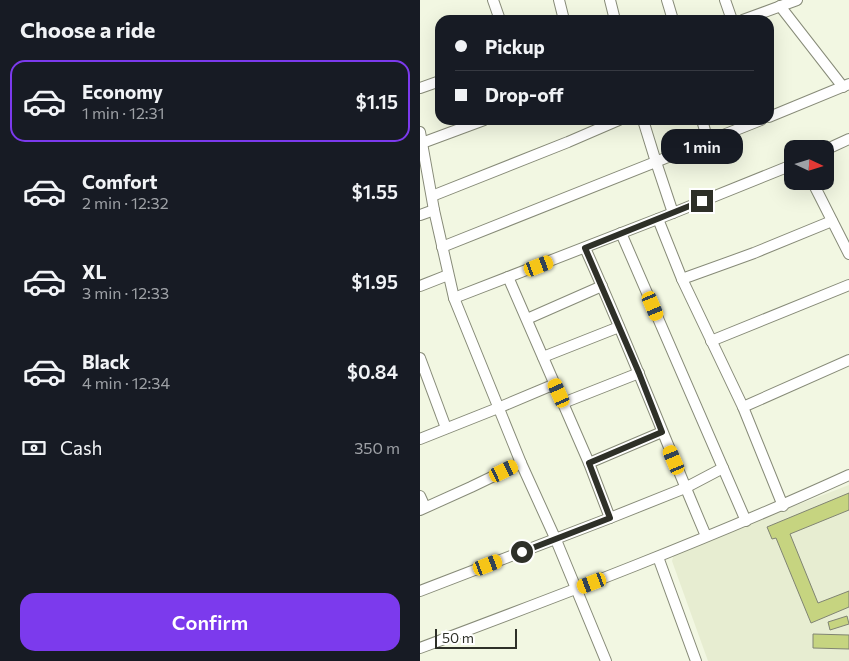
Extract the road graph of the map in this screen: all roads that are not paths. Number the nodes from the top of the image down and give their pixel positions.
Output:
1 (493, 0) edge
2 (559, 0) edge
3 (610, 0) edge
4 (667, 0) edge
5 (725, 0) edge
6 (797, 0) edge
7 (780, 6) junction
8 (498, 15) edge
9 (563, 15) edge
10 (613, 15) edge
11 (672, 15) edge
12 (730, 15) edge
13 (756, 15) edge
14 (435, 83) edge
15 (846, 85) edge
16 (420, 88) edge
17 (774, 115) edge
18 (471, 125) edge
19 (607, 125) edge
20 (645, 125) edge
21 (703, 125) edge
22 (748, 125) edge
23 (420, 132) edge
24 (849, 139) edge
25 (708, 141) junction
26 (422, 143) junction
27 (834, 146) edge
28 (656, 162) junction
29 (784, 168) edge
30 (816, 190) edge
31 (432, 196) junction
32 (434, 210) junction
33 (674, 213) junction
34 (420, 215) edge
35 (658, 219) junction
36 (832, 221) junction
37 (621, 233) junction
38 (442, 247) junction
39 (585, 248) junction
40 (849, 254) edge
41 (448, 275) junction
42 (508, 278) junction
43 (682, 279) junction
44 (849, 285) edge
45 (420, 286) edge
46 (602, 286) junction
47 (454, 298) junction
48 (527, 319) junction
49 (619, 327) junction
50 (711, 341) junction
51 (543, 357) junction
52 (420, 358) edge
53 (849, 360) edge
54 (639, 373) junction
55 (555, 384) junction
56 (563, 403) junction
57 (743, 407) junction
58 (498, 408) junction
59 (446, 428) junction
60 (662, 432) junction
61 (420, 439) edge
62 (521, 463) junction
63 (589, 463) junction
64 (723, 468) junction
65 (849, 475) edge
66 (686, 488) junction
67 (420, 496) edge
68 (783, 506) junction
69 (423, 508) edge
70 (610, 518) junction
71 (746, 521) junction
72 (706, 536) junction
73 (556, 540) junction
74 (658, 557) junction
75 (575, 590) junction
76 (420, 591) edge
77 (420, 648) edge
78 (606, 661) edge
79 (695, 661) edge

1 - 8 street
2 - 9 street
3 - 10 street
4 - 11 street
5 - 12 street
6 - 7 street
7 - 13 street
7 - 15 street
14 - 16 street
15 - 17 street
18 - 26 street
19 - 31 street
20 - 28 street
21 - 25 street
22 - 25 street
23 - 26 street
24 - 27 street
25 - 28 street
26 - 31 street
28 - 33 street
28 - 38 street
29 - 33 street
30 - 36 street
31 - 32 street
32 - 34 street
32 - 38 street
33 - 35 street
35 - 37 street
35 - 43 street
36 - 40 street
36 - 43 street
37 - 39 street
37 - 64 street
38 - 41 street
39 - 42 street
39 - 46 street
41 - 45 street
41 - 47 street
42 - 47 street
42 - 48 street
43 - 50 street
44 - 50 street
46 - 48 street
46 - 49 street
47 - 58 street
48 - 51 street
49 - 51 street
49 - 54 street
50 - 57 street
51 - 55 street
52 - 59 street
53 - 57 street
54 - 56 street
54 - 60 street
55 - 56 street
55 - 58 street
56 - 63 street
57 - 68 street
58 - 59 street
58 - 62 street
59 - 61 street
60 - 63 street
60 - 66 street
62 - 69 street
62 - 73 street
63 - 70 street
64 - 66 street
64 - 71 street
65 - 68 street
66 - 70 street
66 - 72 street
67 - 69 street
68 - 71 street
70 - 73 street
71 - 72 street
72 - 74 street
73 - 75 street
73 - 76 street
74 - 75 street
74 - 79 street
75 - 77 street
75 - 78 street

